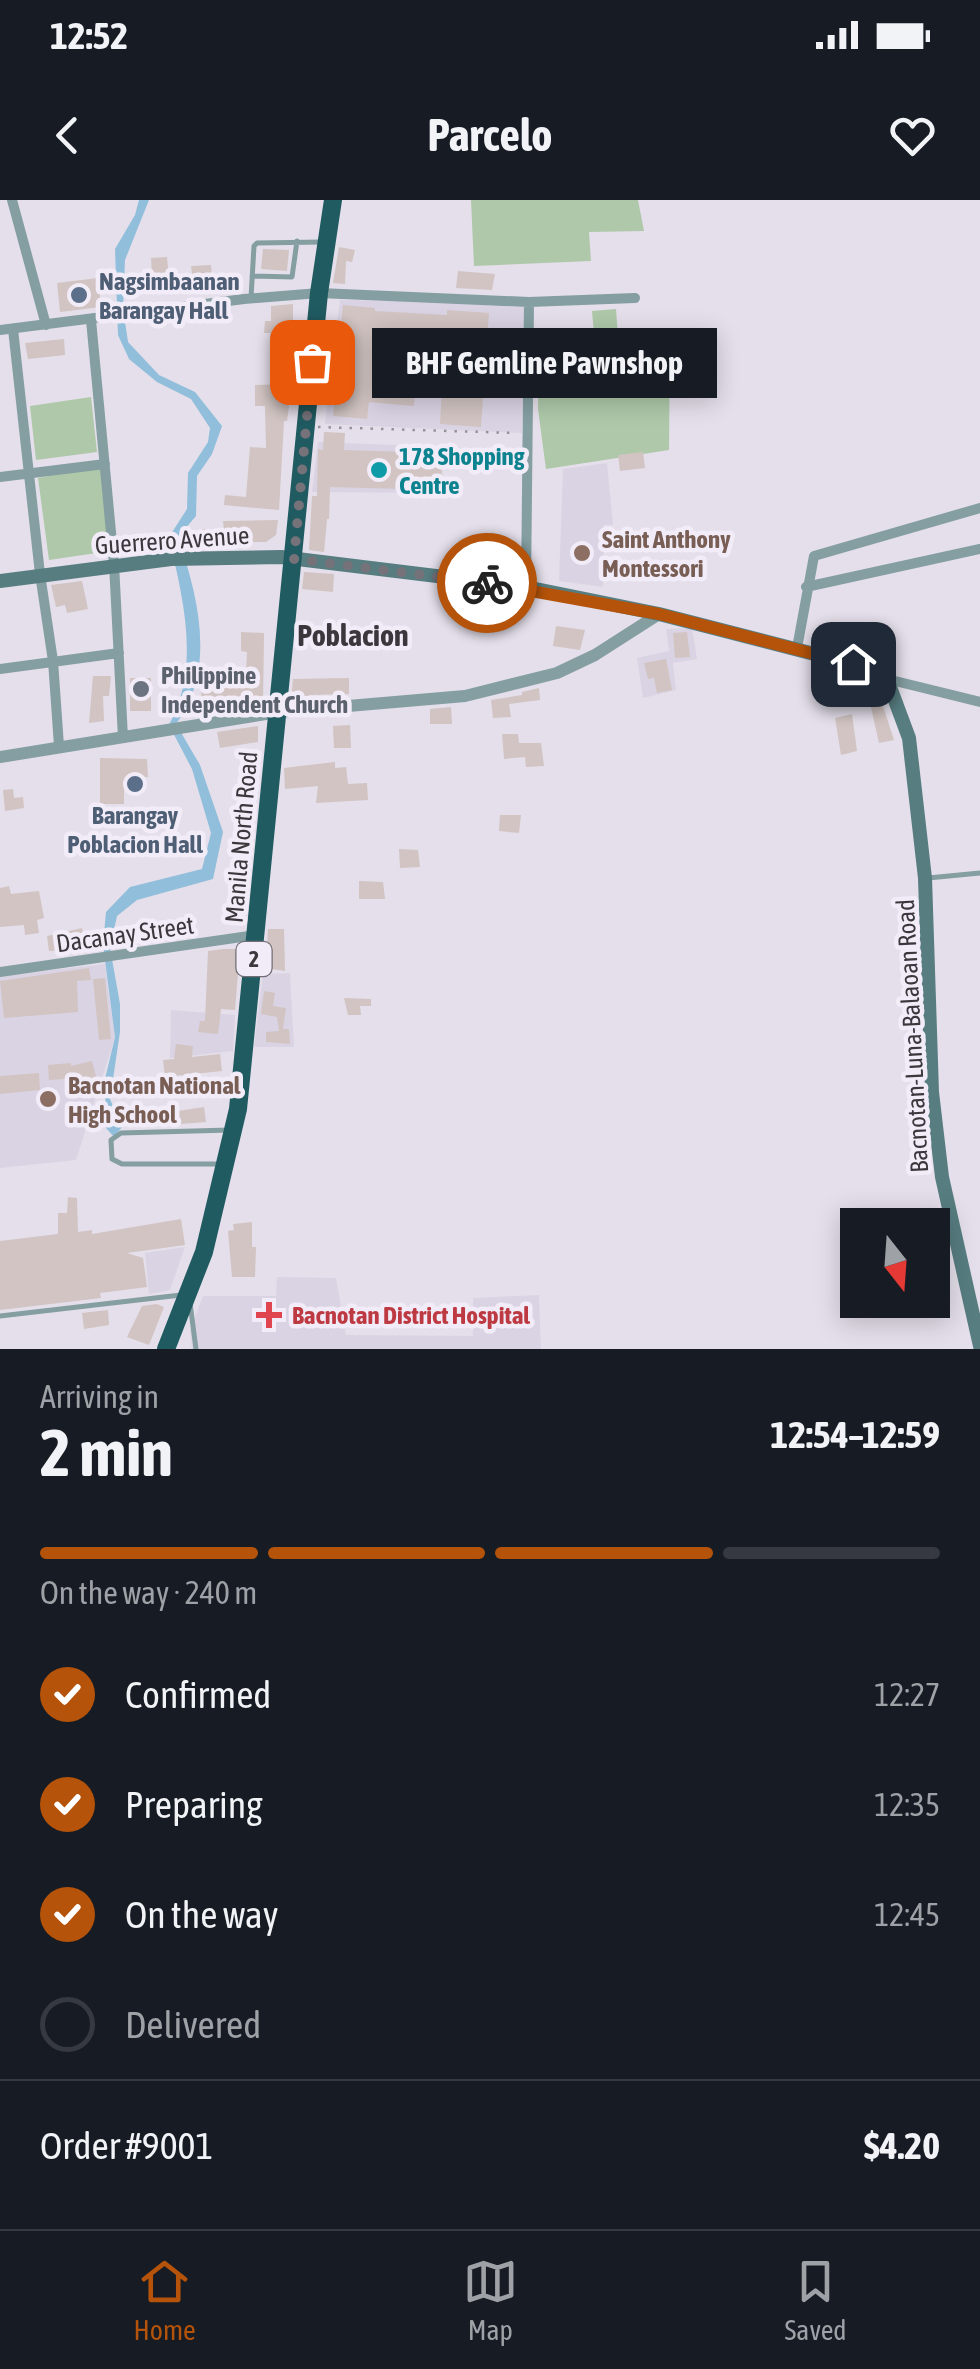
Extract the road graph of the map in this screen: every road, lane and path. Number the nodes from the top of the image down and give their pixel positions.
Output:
1 (12, 200) edge
2 (333, 200) edge
3 (297, 241) junction
4 (326, 242) junction
5 (252, 276) junction
6 (319, 292) junction
7 (250, 298) junction
8 (635, 298) dead end
9 (529, 302) junction
10 (91, 320) junction
11 (46, 325) junction
12 (13, 329) junction
13 (0, 330) edge
14 (316, 427) dead end
15 (528, 434) junction
16 (105, 464) junction
17 (28, 474) junction
18 (0, 477) edge
19 (980, 508) edge
20 (980, 549) edge
21 (294, 559) junction
22 (114, 564) junction
23 (40, 574) junction
24 (0, 581) edge
25 (806, 586) junction
26 (526, 588) junction
27 (659, 614) junction
28 (796, 648) junction
29 (118, 653) junction
30 (53, 661) junction
31 (0, 669) edge
32 (887, 679) junction
33 (980, 702) edge
34 (278, 712) junction
35 (123, 738) junction
36 (59, 746) junction
37 (0, 757) edge
38 (980, 873) edge
39 (926, 878) junction
40 (256, 935) junction
41 (0, 972) edge
42 (233, 1130) junction
43 (226, 1165) junction
44 (189, 1295) junction
45 (0, 1316) edge
46 (980, 1346) edge
47 (166, 1349) edge
48 (196, 1349) edge

1 - 11 street
2 - 4 highway, Manila North Road / 2
3 - 4 lane
3 - 5 lane
3 - 5 lane
4 - 6 highway, Manila North Road / 2
5 - 7 lane
6 - 7 street
6 - 9 street
6 - 21 highway, Manila North Road / 2
7 - 10 street
8 - 9 street
9 - 15 street
10 - 11 street
10 - 16 street
11 - 12 street
12 - 13 street
12 - 17 street
14 - 15 path
15 - 26 street
16 - 17 street
16 - 22 street
17 - 18 street
17 - 23 street
19 - 25 street
20 - 25 street
21 - 22 main road, Guerrero Avenue
21 - 26 main road, Guerrero Avenue
21 - 34 highway, Manila North Road / 2
22 - 23 main road, Guerrero Avenue
22 - 29 street
23 - 24 main road, Guerrero Avenue
23 - 30 street
25 - 28 street
26 - 27 main road, Guerrero Avenue
27 - 28 main road, Guerrero Avenue
27 - 34 street
28 - 32 main road, Guerrero Avenue
29 - 30 street
29 - 35 street
30 - 31 street
30 - 36 street
32 - 33 street
32 - 39 main road, Bacnotan-Luna-Balaoan Road
34 - 35 street
34 - 40 highway, Manila North Road / 2
35 - 36 street
36 - 37 street
38 - 39 lane
39 - 46 main road, Bacnotan-Luna-Balaoan Road
40 - 41 street, Dacanay Street
40 - 42 highway, Manila North Road / 2
42 - 43 highway, Manila North Road / 2
42 - 43 lane
43 - 44 highway, Manila North Road / 2
44 - 45 lane
44 - 47 highway, Manila North Road / 2
44 - 48 lane

